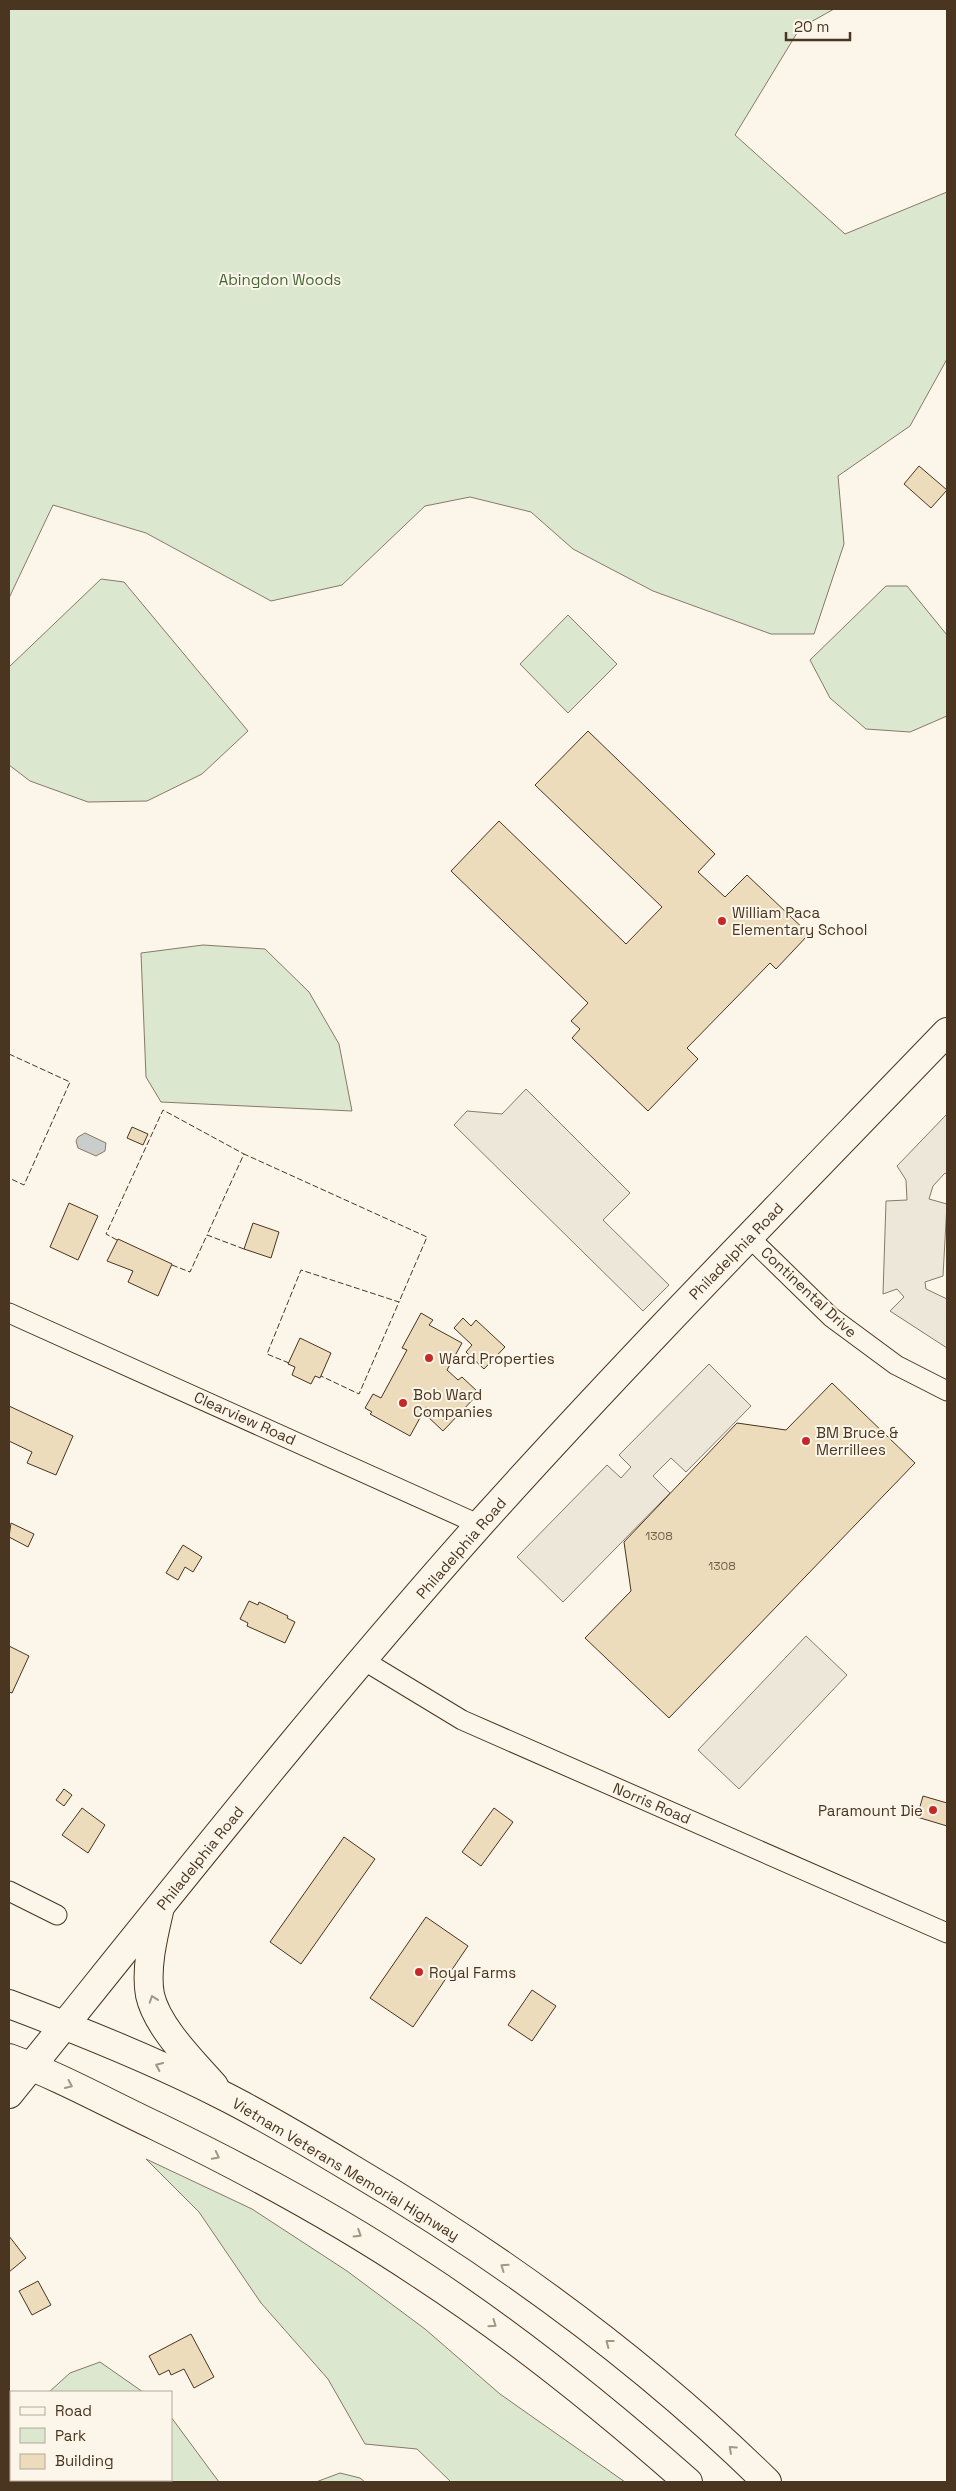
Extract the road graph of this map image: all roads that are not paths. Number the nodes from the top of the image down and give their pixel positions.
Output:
1 (947, 1032) edge
2 (749, 1236) junction
3 (9, 1313) edge
4 (947, 1391) edge
5 (480, 1525) junction
6 (363, 1660) junction
7 (9, 1892) edge
8 (160, 1907) junction
9 (57, 1915) dead end
10 (947, 1933) edge
11 (9, 2004) edge
12 (65, 2025) junction
13 (20, 2062) edge
14 (9, 2094) edge
15 (221, 2095) junction
16 (688, 2482) edge
17 (768, 2482) edge

1 - 2 main road, Philadelphia Road
2 - 4 street, Continental Drive
2 - 5 main road, Philadelphia Road
3 - 5 street, Clearview Road
5 - 6 main road, Philadelphia Road
6 - 8 main road, Philadelphia Road
6 - 10 street, Norris Road
7 - 9 street
8 - 12 main road, Philadelphia Road
15 -> 8 main road
11 - 12 main road, Vietnam Veterans Memorial Highway
12 - 13 main road, Philadelphia Road
15 -> 12 main road, Vietnam Veterans Memorial Highway
13 - 14 main road, Philadelphia Road
13 -> 16 main road
17 -> 15 main road, Vietnam Veterans Memorial Highway

